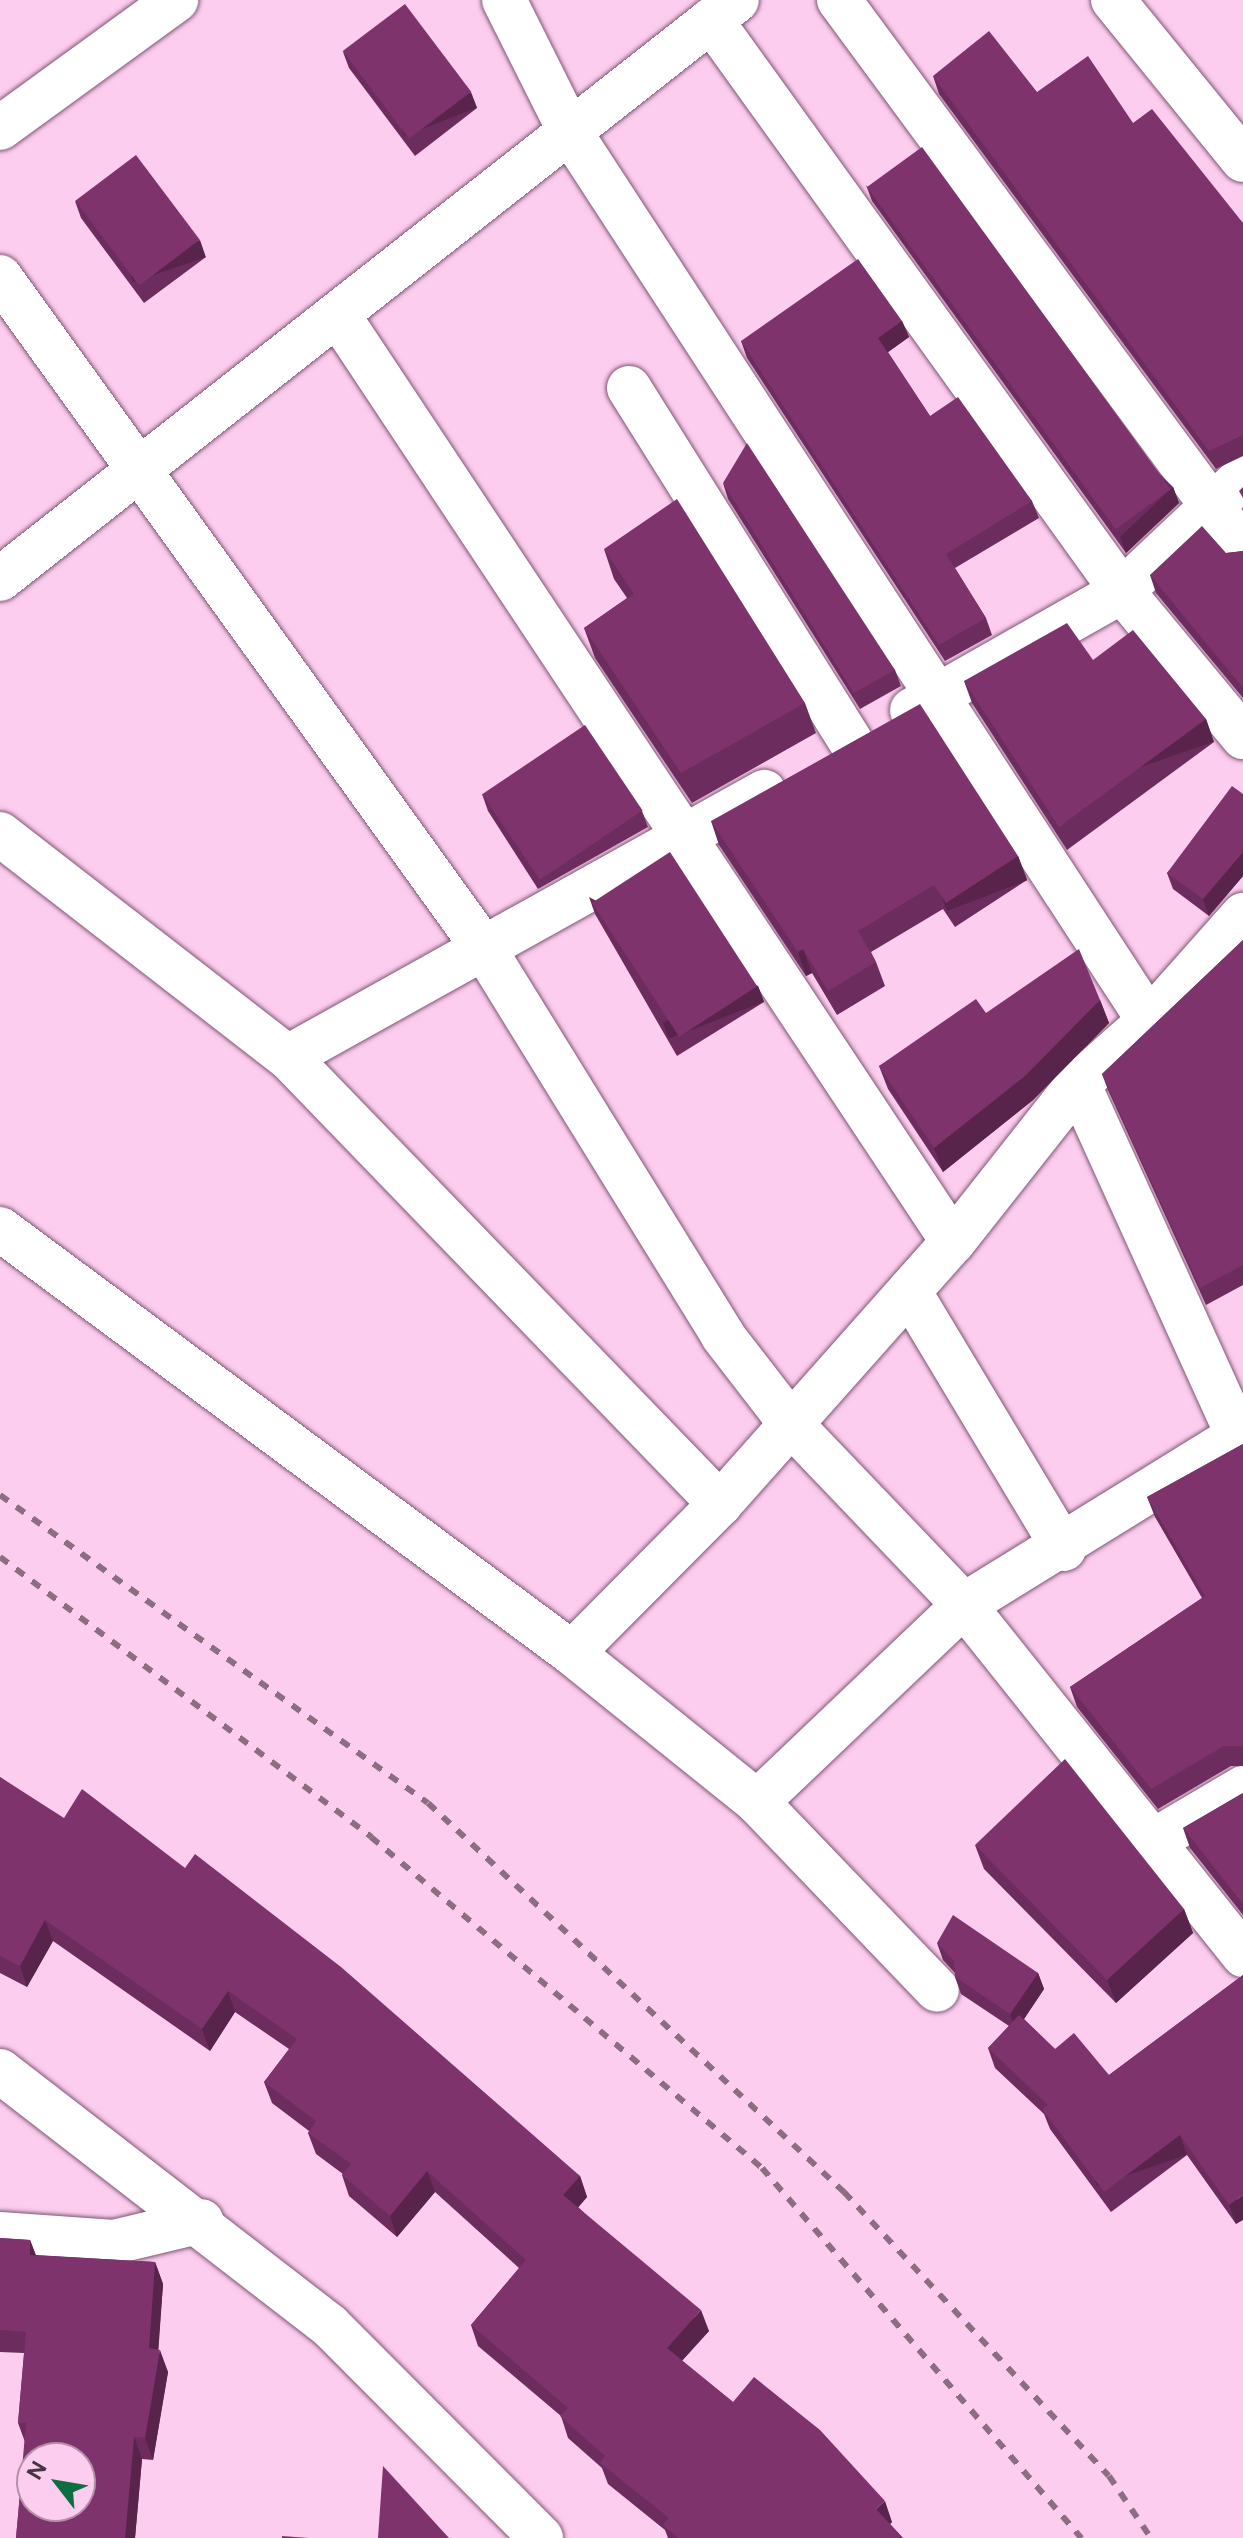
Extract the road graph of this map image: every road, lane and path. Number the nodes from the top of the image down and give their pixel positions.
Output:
1 (176, 0) edge
2 (504, 0) edge
3 (839, 0) edge
4 (1113, 0) edge
5 (724, 10) edge
6 (0, 128) edge
7 (570, 132) junction
8 (1243, 160) edge
9 (0, 277) edge
10 (338, 315) junction
11 (629, 388) dead end
12 (140, 471) junction
13 (1228, 492) edge
14 (1243, 548) edge
15 (0, 579) edge
16 (1122, 591) junction
17 (937, 696) junction
18 (1243, 737) edge
19 (852, 743) junction
20 (0, 834) edge
21 (685, 837) junction
22 (1241, 922) edge
23 (485, 950) junction
24 (1149, 1021) junction
25 (288, 1057) junction
26 (1078, 1084) junction
27 (0, 1229) edge
28 (953, 1242) junction
29 (909, 1291) junction
30 (791, 1424) junction
31 (1240, 1435) edge
32 (720, 1504) junction
33 (1064, 1549) junction
34 (964, 1605) junction
35 (572, 1653) junction
36 (1243, 1788) edge
37 (757, 1802) junction
38 (1155, 1840) junction
39 (1243, 1955) edge
40 (937, 1990) dead end
41 (0, 2071) edge
42 (202, 2221) junction
43 (0, 2234) edge
44 (541, 2538) edge

1 - 6 street
2 - 7 street
3 - 13 street
4 - 8 street
5 - 7 street
5 - 16 street
7 - 10 street
7 - 17 street
9 - 12 street
10 - 12 street
10 - 21 street
11 - 19 street
12 - 15 street
12 - 23 street
13 - 14 street
13 - 16 street
16 - 17 street
16 - 18 street
17 - 19 street
17 - 24 street
19 - 21 street
20 - 25 street
21 - 23 street
21 - 28 street
22 - 24 street
23 - 25 street
23 - 30 street
24 - 26 street
25 - 32 street
26 - 28 street
26 - 31 street
27 - 35 street
28 - 29 street
29 - 30 street
29 - 33 street
30 - 32 street
30 - 34 street
31 - 33 street
32 - 35 street
33 - 34 street
34 - 37 street
34 - 38 street
35 - 37 street
36 - 38 street
37 - 40 street
38 - 39 street
41 - 42 street
42 - 43 street
42 - 44 street

